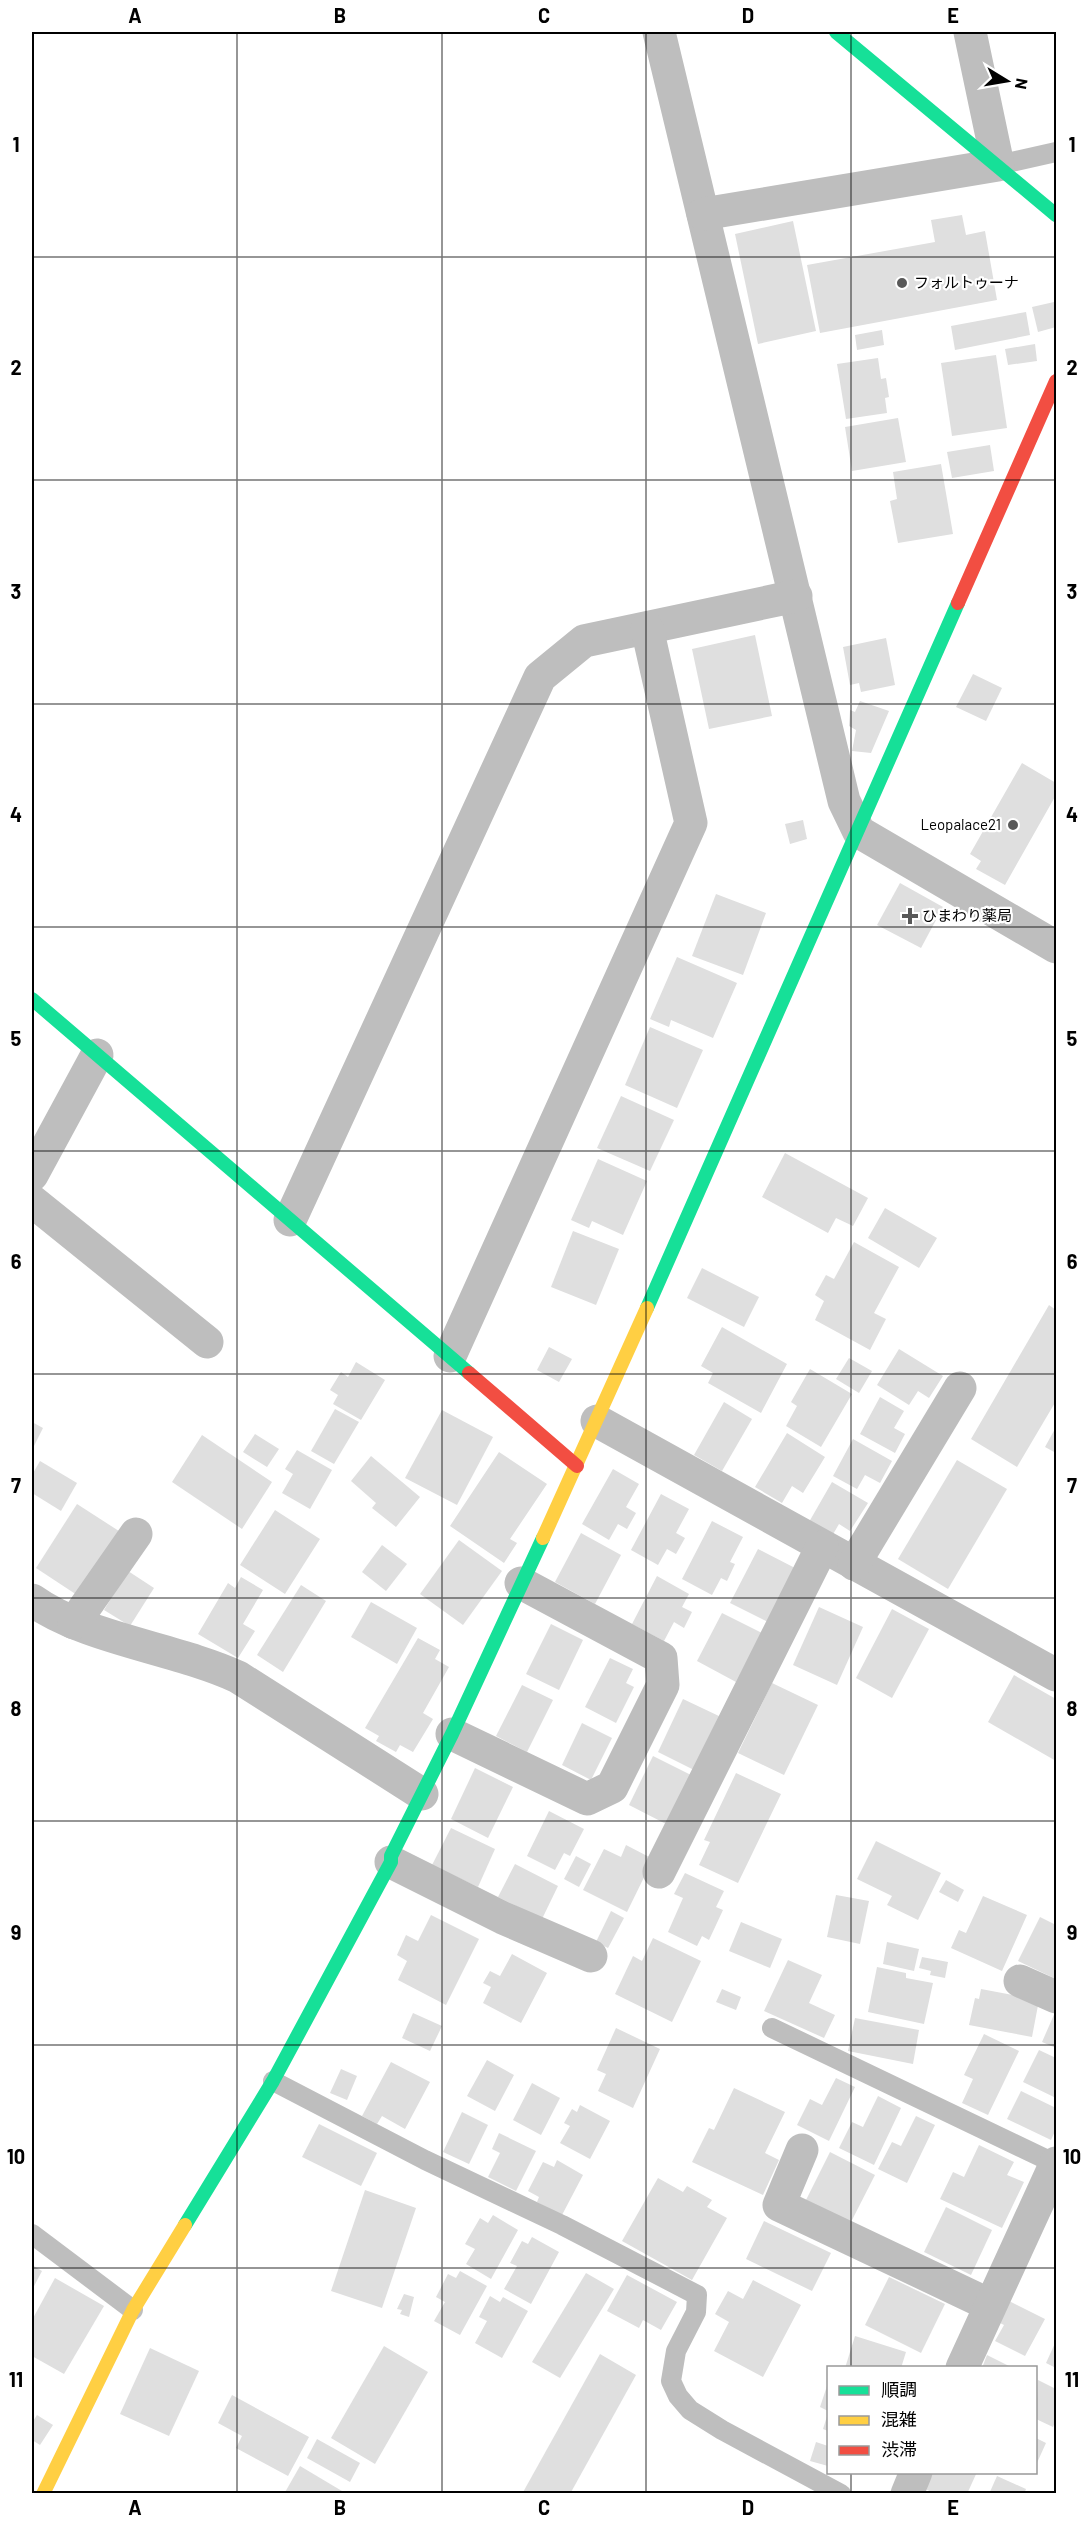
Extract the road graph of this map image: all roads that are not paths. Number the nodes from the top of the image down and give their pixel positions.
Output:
1 (659, 32) edge
2 (836, 32) edge
3 (970, 32) edge
4 (1056, 152) edge
5 (998, 165) junction
6 (703, 214) junction
7 (1056, 215) edge
8 (1056, 381) edge
9 (796, 596) junction
10 (647, 628) junction
11 (859, 832) junction
12 (1056, 947) edge
13 (32, 999) edge
14 (98, 1055) junction
15 (32, 1175) edge
16 (32, 1201) edge
17 (290, 1220) junction
18 (207, 1342) dead end
19 (450, 1356) junction
20 (960, 1388) dead end
21 (597, 1421) junction
22 (577, 1466) junction
23 (136, 1534) dead end
24 (822, 1547) junction
25 (854, 1564) junction
26 (521, 1583) junction
27 (32, 1600) edge
28 (74, 1623) junction
29 (1056, 1675) edge
30 (452, 1734) junction
31 (422, 1794) junction
32 (391, 1862) junction
33 (659, 1872) dead end
34 (591, 1956) dead end
35 (1020, 1981) dead end
36 (1056, 1997) edge
37 (772, 2028) dead end
38 (273, 2081) junction
39 (802, 2150) dead end
40 (1056, 2164) edge
41 (32, 2234) edge
42 (990, 2305) junction
43 (133, 2310) junction
44 (962, 2366) edge
45 (915, 2474) edge
46 (43, 2493) edge
47 (841, 2493) edge
48 (907, 2493) edge

1 - 6 street
2 - 5 street
3 - 5 street
4 - 5 lane
5 - 6 street
5 - 7 street
6 - 9 street
8 - 11 street
9 - 10 street
9 - 11 street
10 - 17 street
10 - 19 street
11 - 12 street
11 - 21 street
13 - 14 street
14 - 15 street
14 - 17 street
16 - 18 street
17 - 19 street
19 - 22 street
20 - 25 street
21 - 22 street
21 - 24 street
22 - 26 street
23 - 28 street
24 - 25 street
24 - 33 street
25 - 29 street
26 - 30 street
26 - 30 street
27 - 28 street
28 - 31 street
30 - 31 street
31 - 32 street
32 - 34 street
32 - 38 street
35 - 36 street
37 - 40 lane
38 - 43 street
38 - 47 lane
39 - 42 street
40 - 42 street
41 - 43 lane
42 - 44 street
43 - 46 street
45 - 48 street

